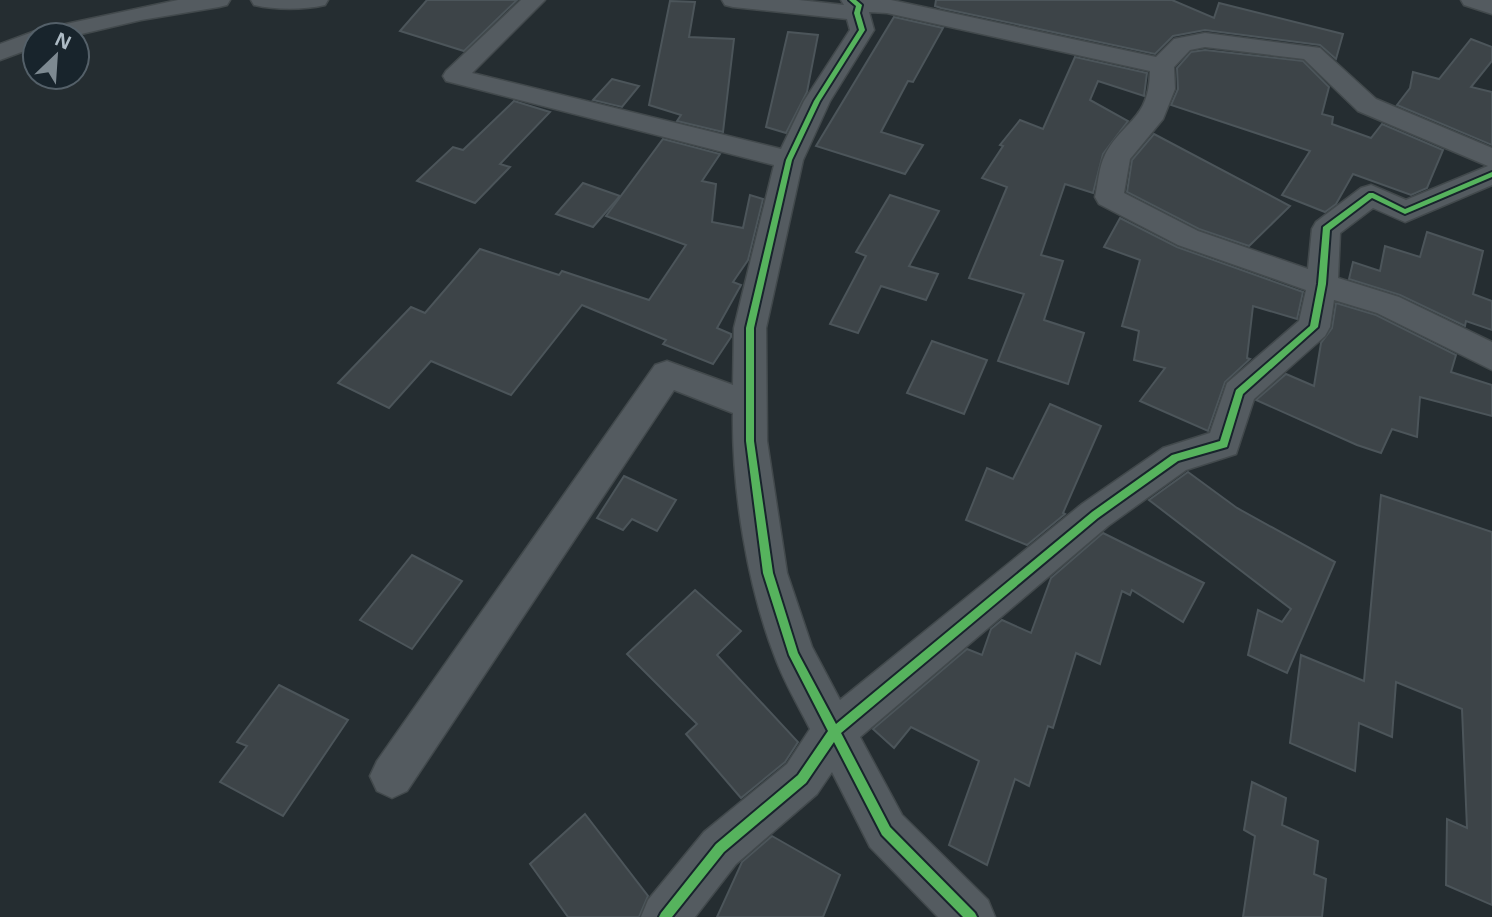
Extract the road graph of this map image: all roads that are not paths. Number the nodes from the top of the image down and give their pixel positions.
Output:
1 (219, 0) edge
2 (262, 0) edge
3 (317, 0) edge
4 (534, 0) edge
5 (733, 0) edge
6 (1472, 0) edge
7 (856, 6) edge
8 (1492, 7) edge
9 (91, 25) edge
10 (21, 45) edge
11 (0, 53) edge
12 (1162, 66) junction
13 (1492, 158) edge
14 (789, 160) junction
15 (1492, 174) edge
16 (1322, 284) junction
17 (1492, 357) edge
18 (750, 405) junction
19 (834, 732) junction
20 (392, 776) dead end
21 (665, 917) edge
22 (971, 917) edge

1 - 9 street
2 - 3 street
4 - 14 street
5 - 7 street
6 - 8 street
7 - 12 street
7 - 14 street
10 - 11 street
12 - 13 street
12 - 16 street
14 - 18 street
15 - 16 street
16 - 17 street
16 - 19 street
18 - 19 street
18 - 20 street
19 - 21 street
19 - 22 street

